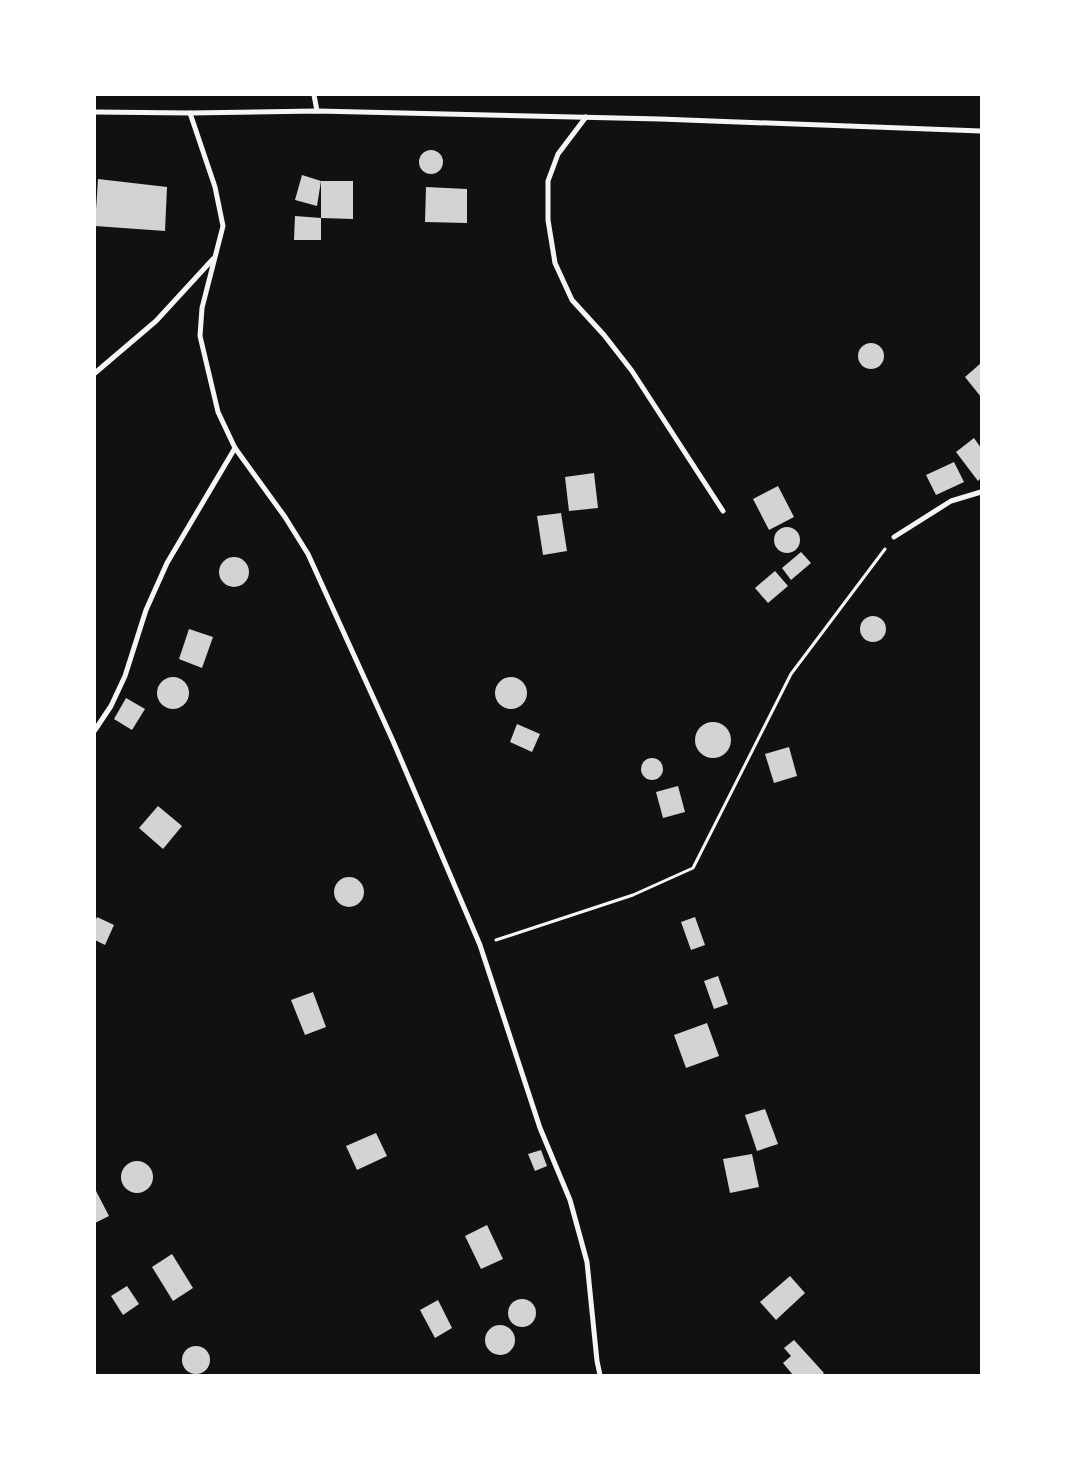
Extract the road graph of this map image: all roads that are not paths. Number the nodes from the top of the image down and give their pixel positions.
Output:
1 (314, 95) edge
2 (317, 110) junction
3 (95, 112) edge
4 (190, 113) junction
5 (586, 117) junction
6 (981, 131) edge
7 (215, 257) junction
8 (95, 373) edge
9 (235, 448) junction
10 (981, 492) edge
11 (723, 511) dead end
12 (894, 536) road end
13 (95, 730) edge
14 (600, 1375) edge

1 - 2 street
2 - 4 street
2 - 5 street
3 - 4 street
4 - 7 street
5 - 6 street
5 - 11 street
7 - 8 street
7 - 9 street
9 - 13 street
9 - 14 street
10 - 12 street

